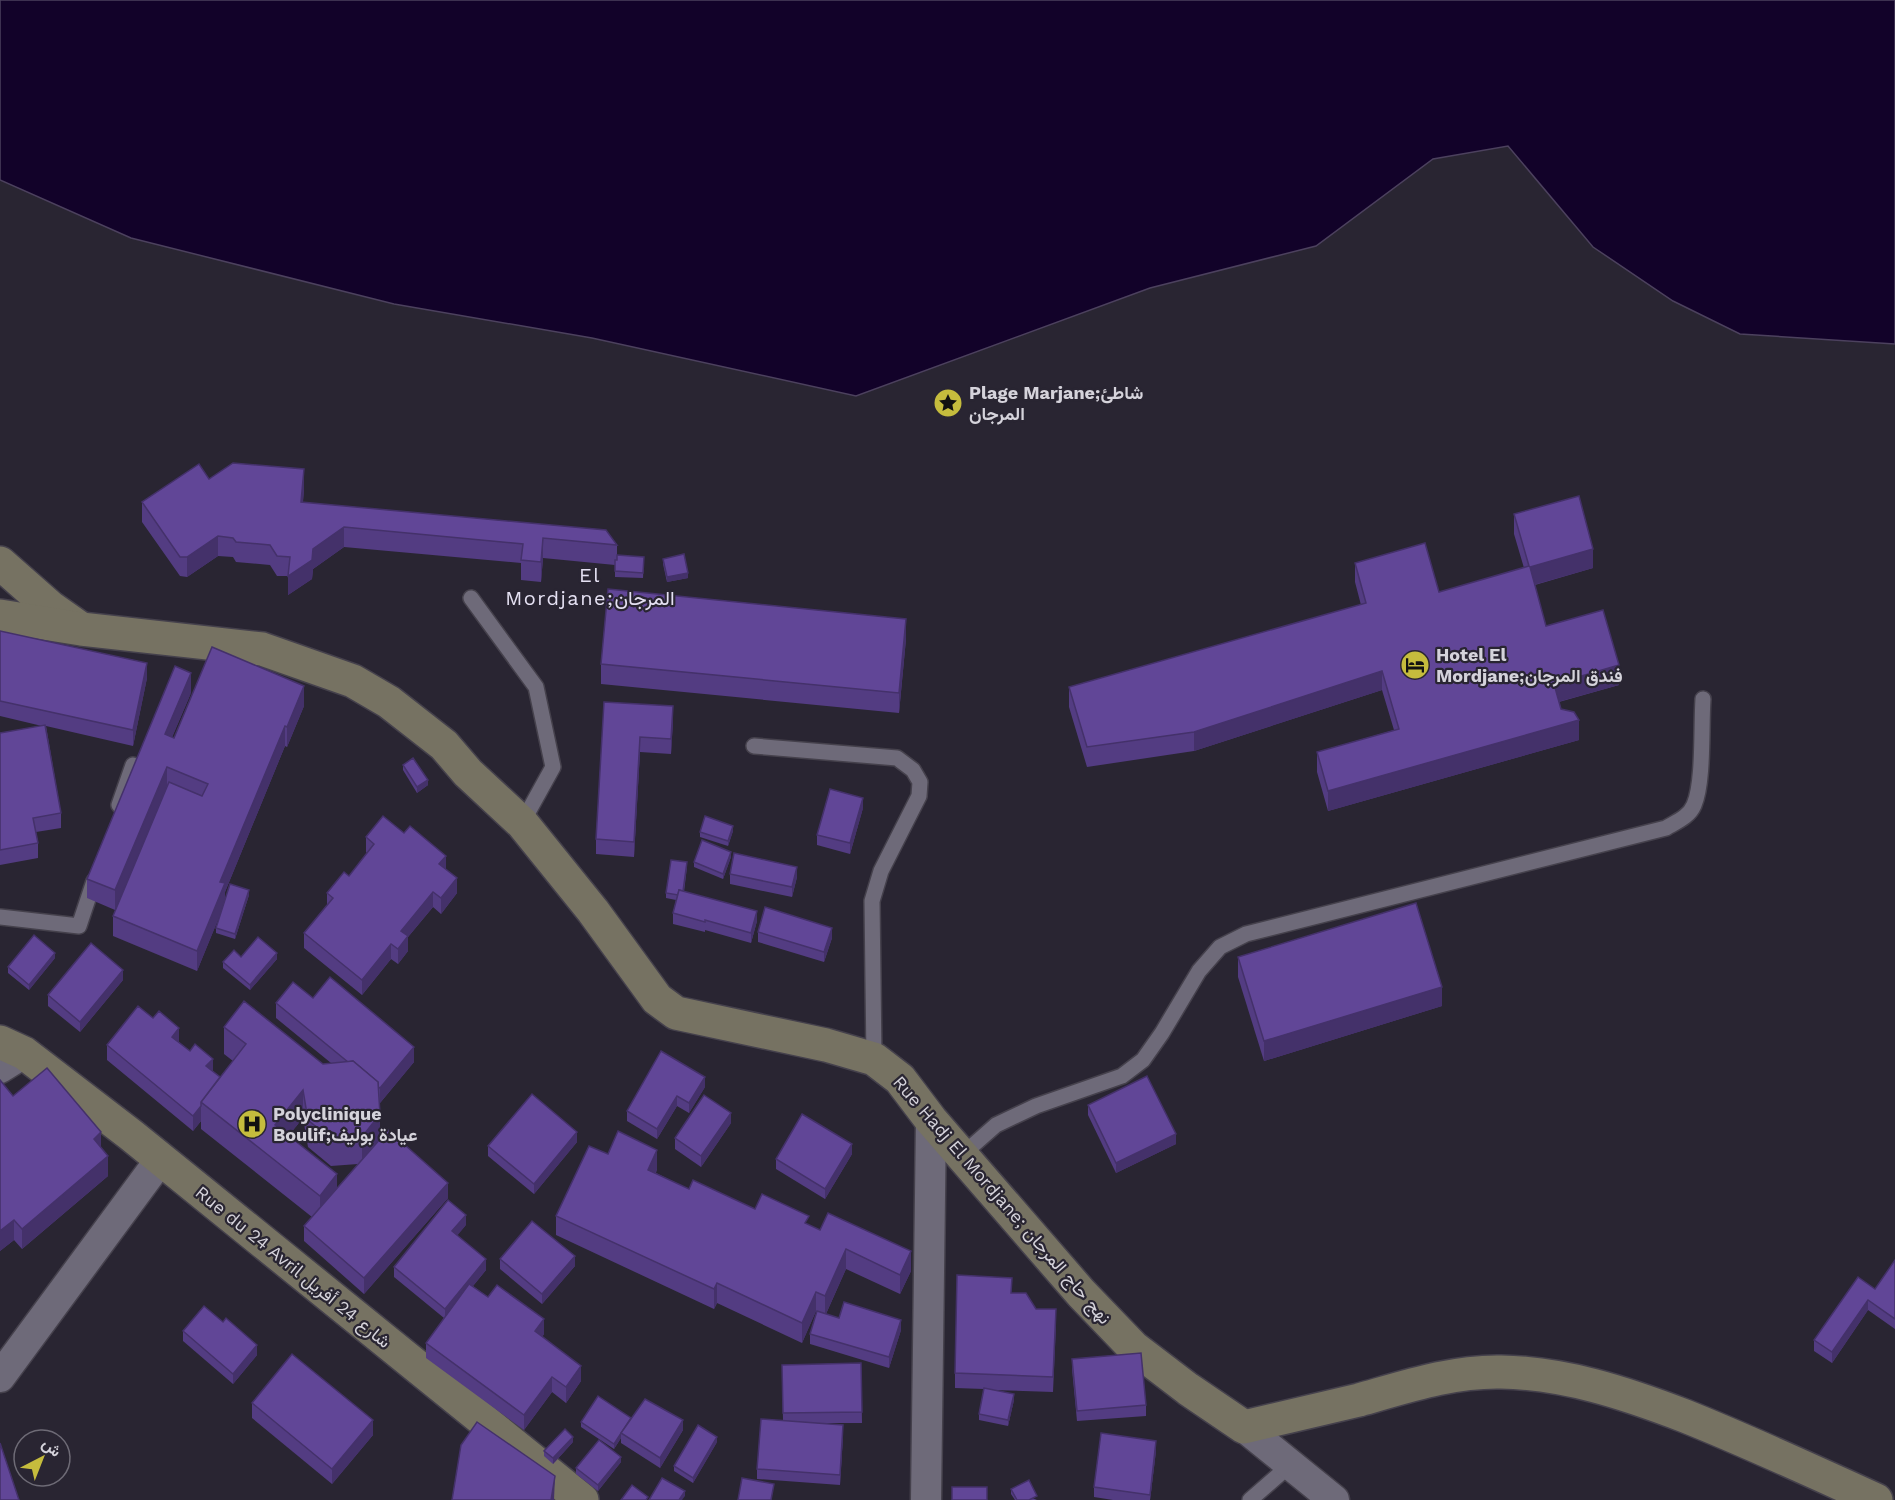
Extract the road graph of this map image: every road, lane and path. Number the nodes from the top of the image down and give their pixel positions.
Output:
1 (0, 563) edge
2 (471, 598) dead end
3 (0, 616) edge
4 (81, 629) junction
5 (1702, 699) dead end
6 (754, 746) dead end
7 (133, 765) edge
8 (115, 819) edge
9 (522, 823) junction
10 (100, 861) edge
11 (0, 917) edge
12 (8, 1054) edge
13 (874, 1059) junction
14 (931, 1120) junction
15 (962, 1155) junction
16 (160, 1160) junction
17 (0, 1377) edge
18 (1244, 1427) junction
19 (1290, 1465) junction
20 (582, 1500) edge
21 (926, 1500) edge
22 (1250, 1500) edge
23 (1334, 1500) edge
24 (1876, 1500) edge

1 - 4 street, Rue Hadj El Mordjane; نهج حاج المرجان
2 - 9 lane
3 - 4 street, Rue Hadj El Mordjane; نهج حاج المرجان
4 - 9 street, Rue Hadj El Mordjane; نهج حاج المرجان
5 - 15 lane
6 - 13 lane
7 - 8 lane
9 - 13 street, Rue Hadj El Mordjane; نهج حاج المرجان
10 - 11 lane
12 - 16 street, Rue du 24 Avril شارع 24 أفريل
13 - 14 street, Rue Hadj El Mordjane; نهج حاج المرجان
14 - 15 street, Rue Hadj El Mordjane; نهج حاج المرجان
14 - 21 street
15 - 18 street, Rue Hadj El Mordjane; نهج حاج المرجان
16 - 17 street
16 - 20 street, Rue du 24 Avril شارع 24 أفريل
18 - 19 street
18 - 24 street
19 - 22 lane
19 - 23 street

